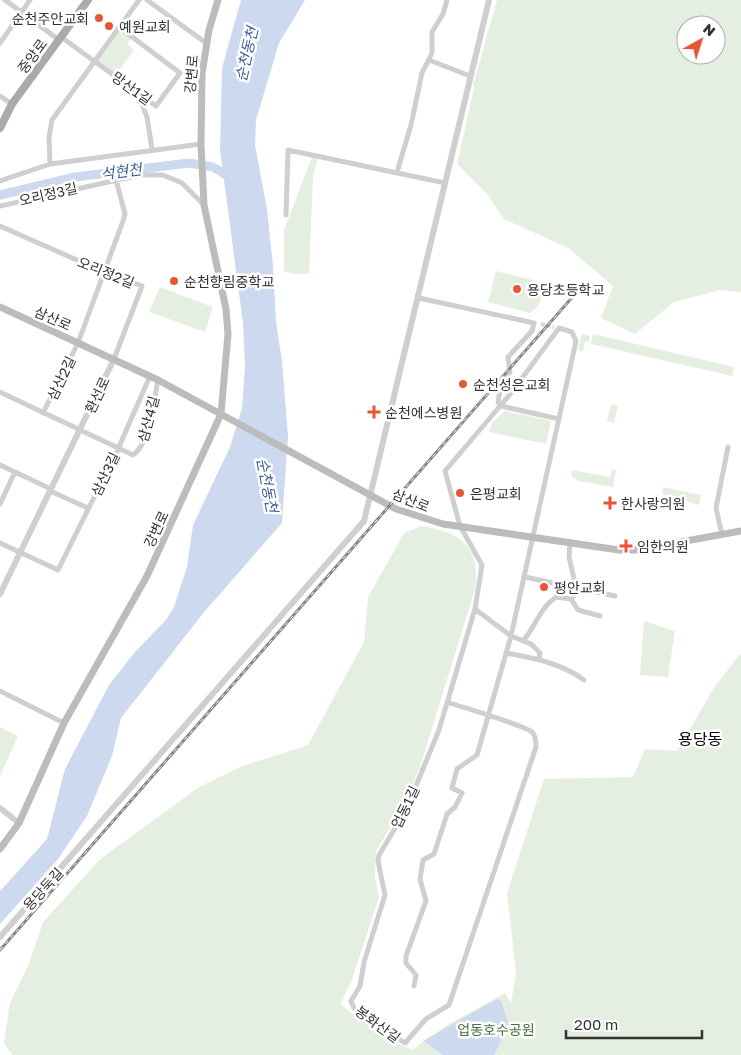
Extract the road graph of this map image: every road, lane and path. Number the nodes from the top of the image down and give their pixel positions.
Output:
1 (5, 0) edge
2 (30, 0) edge
3 (88, 0) edge
4 (139, 0) edge
5 (147, 0) edge
6 (448, 0) edge
7 (489, 0) edge
8 (215, 2) edge
9 (21, 13) junction
10 (119, 27) junction
11 (60, 38) junction
12 (0, 43) edge
13 (206, 43) junction
14 (429, 60) junction
15 (94, 61) junction
16 (470, 76) junction
17 (138, 93) junction
18 (0, 96) edge
19 (12, 104) junction
20 (0, 128) edge
21 (201, 144) junction
22 (152, 149) junction
23 (50, 164) junction
24 (397, 172) junction
25 (116, 180) junction
26 (0, 181) edge
27 (445, 183) junction
28 (204, 204) junction
29 (0, 206) edge
30 (286, 215) dead end
31 (0, 226) edge
32 (104, 272) junction
33 (418, 298) junction
34 (0, 308) edge
35 (78, 343) junction
36 (114, 359) junction
37 (150, 376) junction
38 (158, 380) junction
39 (0, 392) edge
40 (500, 406) junction
41 (43, 413) junction
42 (221, 414) junction
43 (559, 419) junction
44 (80, 432) junction
45 (728, 447) dead end
46 (118, 449) junction
47 (0, 465) edge
48 (16, 472) junction
49 (51, 490) junction
50 (370, 495) junction
51 (0, 503) edge
52 (88, 508) junction
53 (460, 526) junction
54 (741, 531) edge
55 (722, 535) junction
56 (533, 538) junction
57 (0, 543) edge
58 (570, 543) junction
59 (21, 553) junction
60 (525, 576) junction
61 (579, 588) junction
62 (0, 594) edge
63 (615, 596) dead end
64 (571, 599) junction
65 (475, 610) junction
66 (600, 616) dead end
67 (512, 636) junction
68 (523, 641) junction
69 (506, 653) junction
70 (538, 660) junction
71 (584, 680) dead end
72 (0, 691) edge
73 (446, 702) junction
74 (488, 716) junction
75 (64, 723) junction
76 (0, 808) edge
77 (19, 822) junction
78 (0, 849) edge
79 (0, 938) edge
80 (414, 986) dead end
81 (351, 1004) joint

1 - 9 street, 망산1길
2 - 9 street
3 - 11 main road, 중앙로
4 - 10 street
5 - 13 street
6 - 14 street
7 - 16 street, 용당둑길
8 - 13 main road, 강변로
9 - 11 street, 망산1길
9 - 12 street
10 - 15 street
10 - 17 street, 망산1길
11 - 15 street, 망산1길
11 - 19 main road, 중앙로
13 - 21 main road, 강변로
14 - 16 street
14 - 24 street
15 - 17 street, 망산1길
15 - 23 street
16 - 27 street, 용당둑길
17 - 22 street
18 - 19 street
19 - 20 main road, 중앙로
21 - 22 street
21 - 28 main road, 강변로
22 - 23 street
23 - 26 street
24 - 27 street
24 - 30 street
25 - 28 street, 오리정3길
25 - 29 street, 오리정3길
25 - 32 street, 삼산2길
27 - 33 street, 용당둑길
28 - 42 main road, 강변로
31 - 32 street, 오리정2길
32 - 35 street, 삼산2길
32 - 36 street, 오리정2길
33 - 40 street
33 - 50 street, 용당둑길
34 - 35 main road, 삼산로
35 - 36 main road, 삼산로
35 - 41 street, 삼산2길
36 - 37 main road, 삼산로
36 - 44 street, 환선로
37 - 38 main road, 삼산로
37 - 46 street, 삼산3길
38 - 42 main road, 삼산로
38 - 46 street, 삼산4길
39 - 41 street
40 - 43 street
40 - 43 street
40 - 53 street, 업동1길
41 - 44 street
42 - 50 main road, 삼산로
42 - 75 main road, 강변로
43 - 56 street
44 - 46 street
44 - 49 street, 환선로
45 - 55 street
46 - 52 street, 삼산3길
47 - 48 street
48 - 49 street
48 - 51 street
49 - 52 street
49 - 59 street, 환선로
50 - 53 main road, 삼산로
50 - 79 street, 용당둑길
52 - 59 street, 삼산3길
53 - 56 main road, 삼산로
53 - 65 street, 업동1길
54 - 55 main road, 삼산로
55 - 58 main road, 삼산로
56 - 58 main road, 삼산로
56 - 60 street
57 - 59 street
58 - 61 street
59 - 62 street, 환선로
60 - 61 street
60 - 67 street
61 - 63 street
61 - 64 street
64 - 66 street
64 - 68 street
65 - 67 street
65 - 73 street, 업동1길
67 - 68 street
67 - 69 street
68 - 70 street
69 - 70 street
69 - 74 street
70 - 71 street
72 - 75 street
73 - 74 street
73 - 81 street, 업동1길
74 - 80 street
74 - 81 street, 봉화산길
75 - 77 main road, 강변로
76 - 77 street
77 - 78 main road, 강변로

